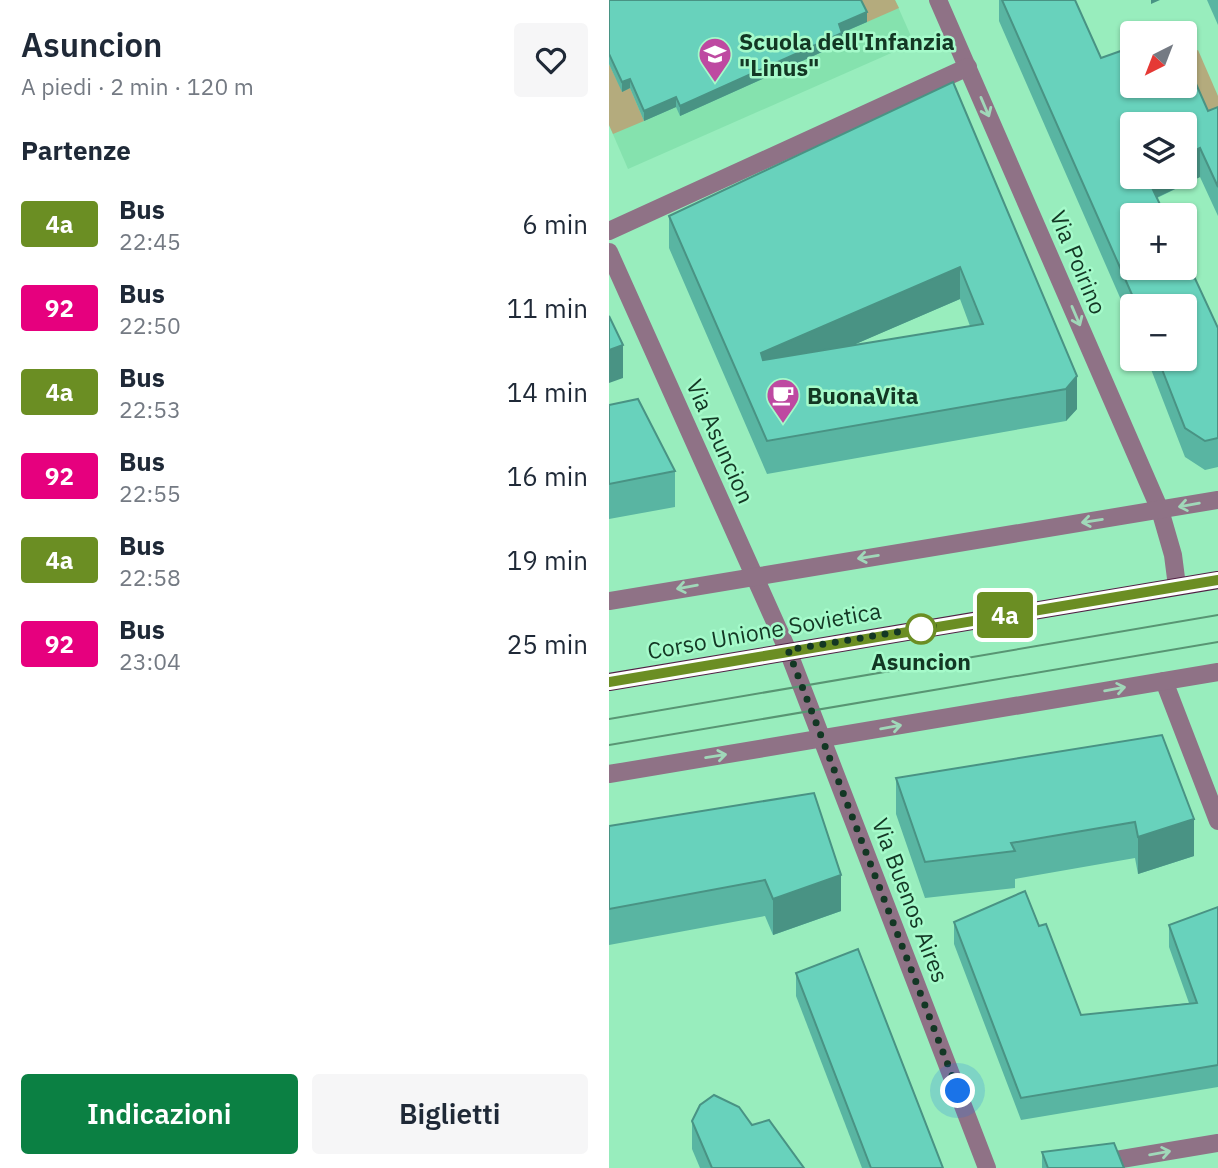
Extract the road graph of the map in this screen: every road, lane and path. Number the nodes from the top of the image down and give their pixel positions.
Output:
1 (938, 0) edge
2 (968, 67) junction
3 (609, 231) edge
4 (609, 252) edge
5 (1218, 500) edge
6 (1160, 510) junction
7 (755, 576) junction
8 (1218, 580) edge
9 (1177, 586) junction
10 (609, 601) edge
11 (788, 650) junction
12 (1218, 672) edge
13 (1164, 681) junction
14 (609, 682) edge
15 (824, 738) junction
16 (609, 774) edge
17 (1218, 821) edge
18 (1218, 1143) edge
19 (987, 1168) edge
20 (1068, 1168) edge

1 - 2 street, Via Poirino
2 - 3 street
2 -> 6 street, Via Poirino
4 - 7 street, Via Asuncion
5 -> 6 street
6 -> 7 street
6 - 9 street, Via Poirino
7 -> 10 street
7 - 11 street, Via Asuncion
8 - 9 main road, Corso Unione Sovietica
9 - 11 main road, Corso Unione Sovietica
11 - 14 main road, Corso Unione Sovietica
11 - 15 street, Via Buenos Aires
12 - 13 street
15 -> 13 street
13 - 17 street
16 -> 15 street
15 - 19 street, Via Buenos Aires
20 -> 18 street

